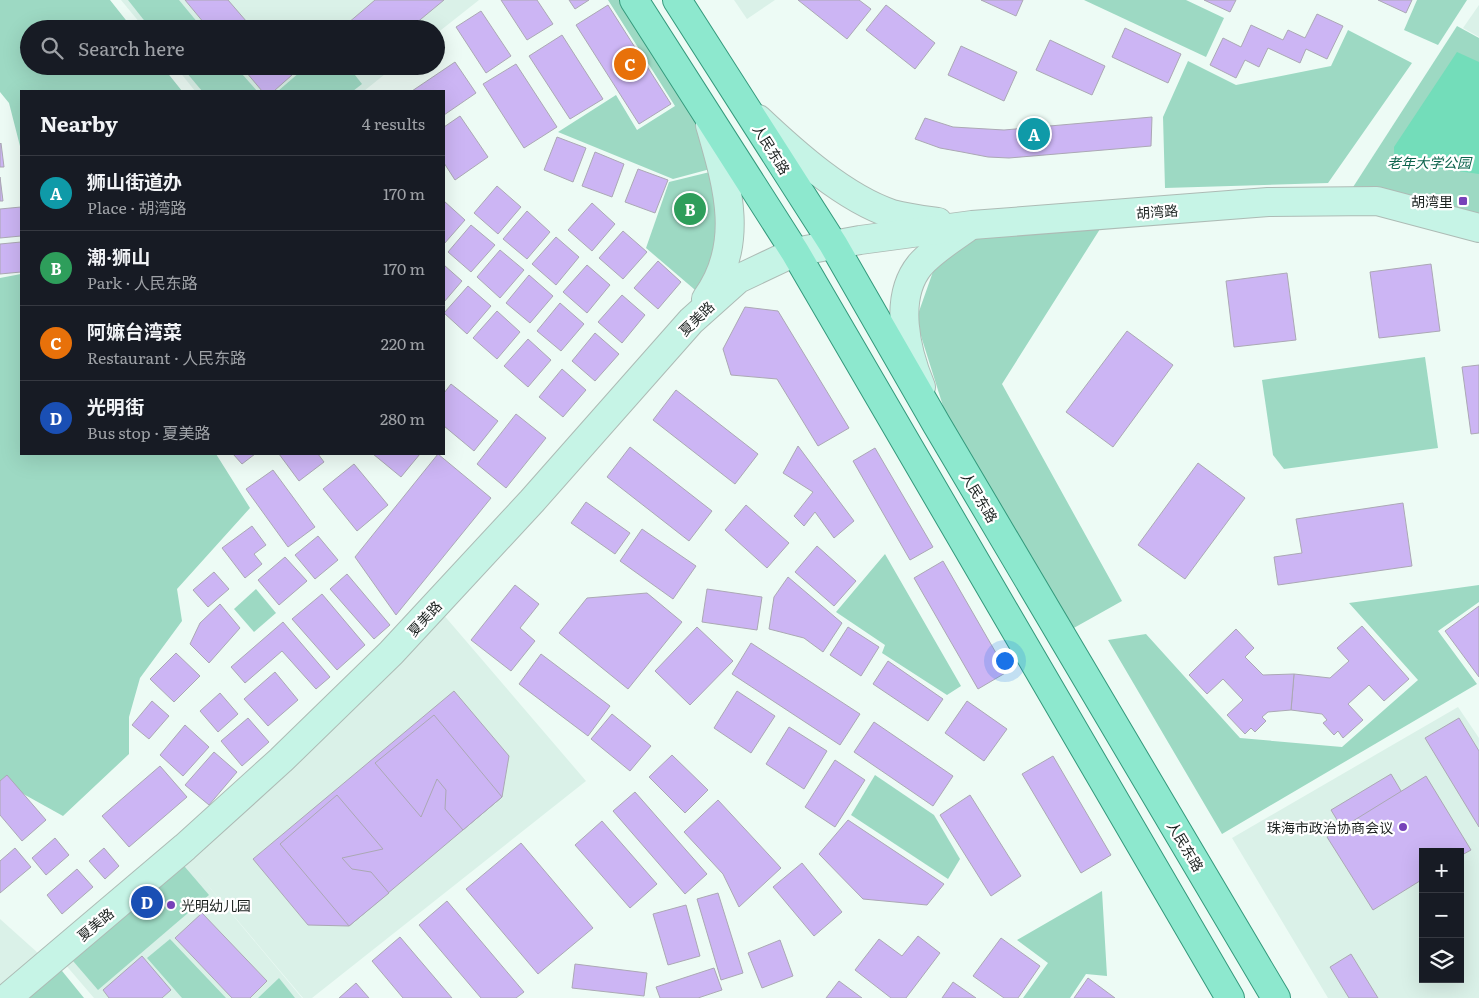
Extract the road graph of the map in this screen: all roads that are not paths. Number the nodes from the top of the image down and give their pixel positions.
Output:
1 (634, 0) edge
2 (677, 0) edge
3 (747, 109) junction
4 (706, 114) junction
5 (972, 225) junction
6 (1479, 228) edge
7 (833, 244) junction
8 (795, 252) junction
9 (691, 320) junction
10 (937, 425) junction
11 (7, 998) edge
12 (1230, 998) edge
13 (1276, 998) edge

1 - 4 main road
2 - 3 main road, 人民东路
3 - 5 street
3 - 7 main road, 人民东路
4 - 8 main road
4 - 9 street
5 - 6 street, 胡湾路
5 - 7 street, 胡湾路
5 - 10 street
7 - 8 street, 夏美路
7 - 10 main road, 人民东路
8 - 9 street, 夏美路
8 - 12 main road
9 - 11 street, 夏美路
10 - 13 main road, 人民东路

